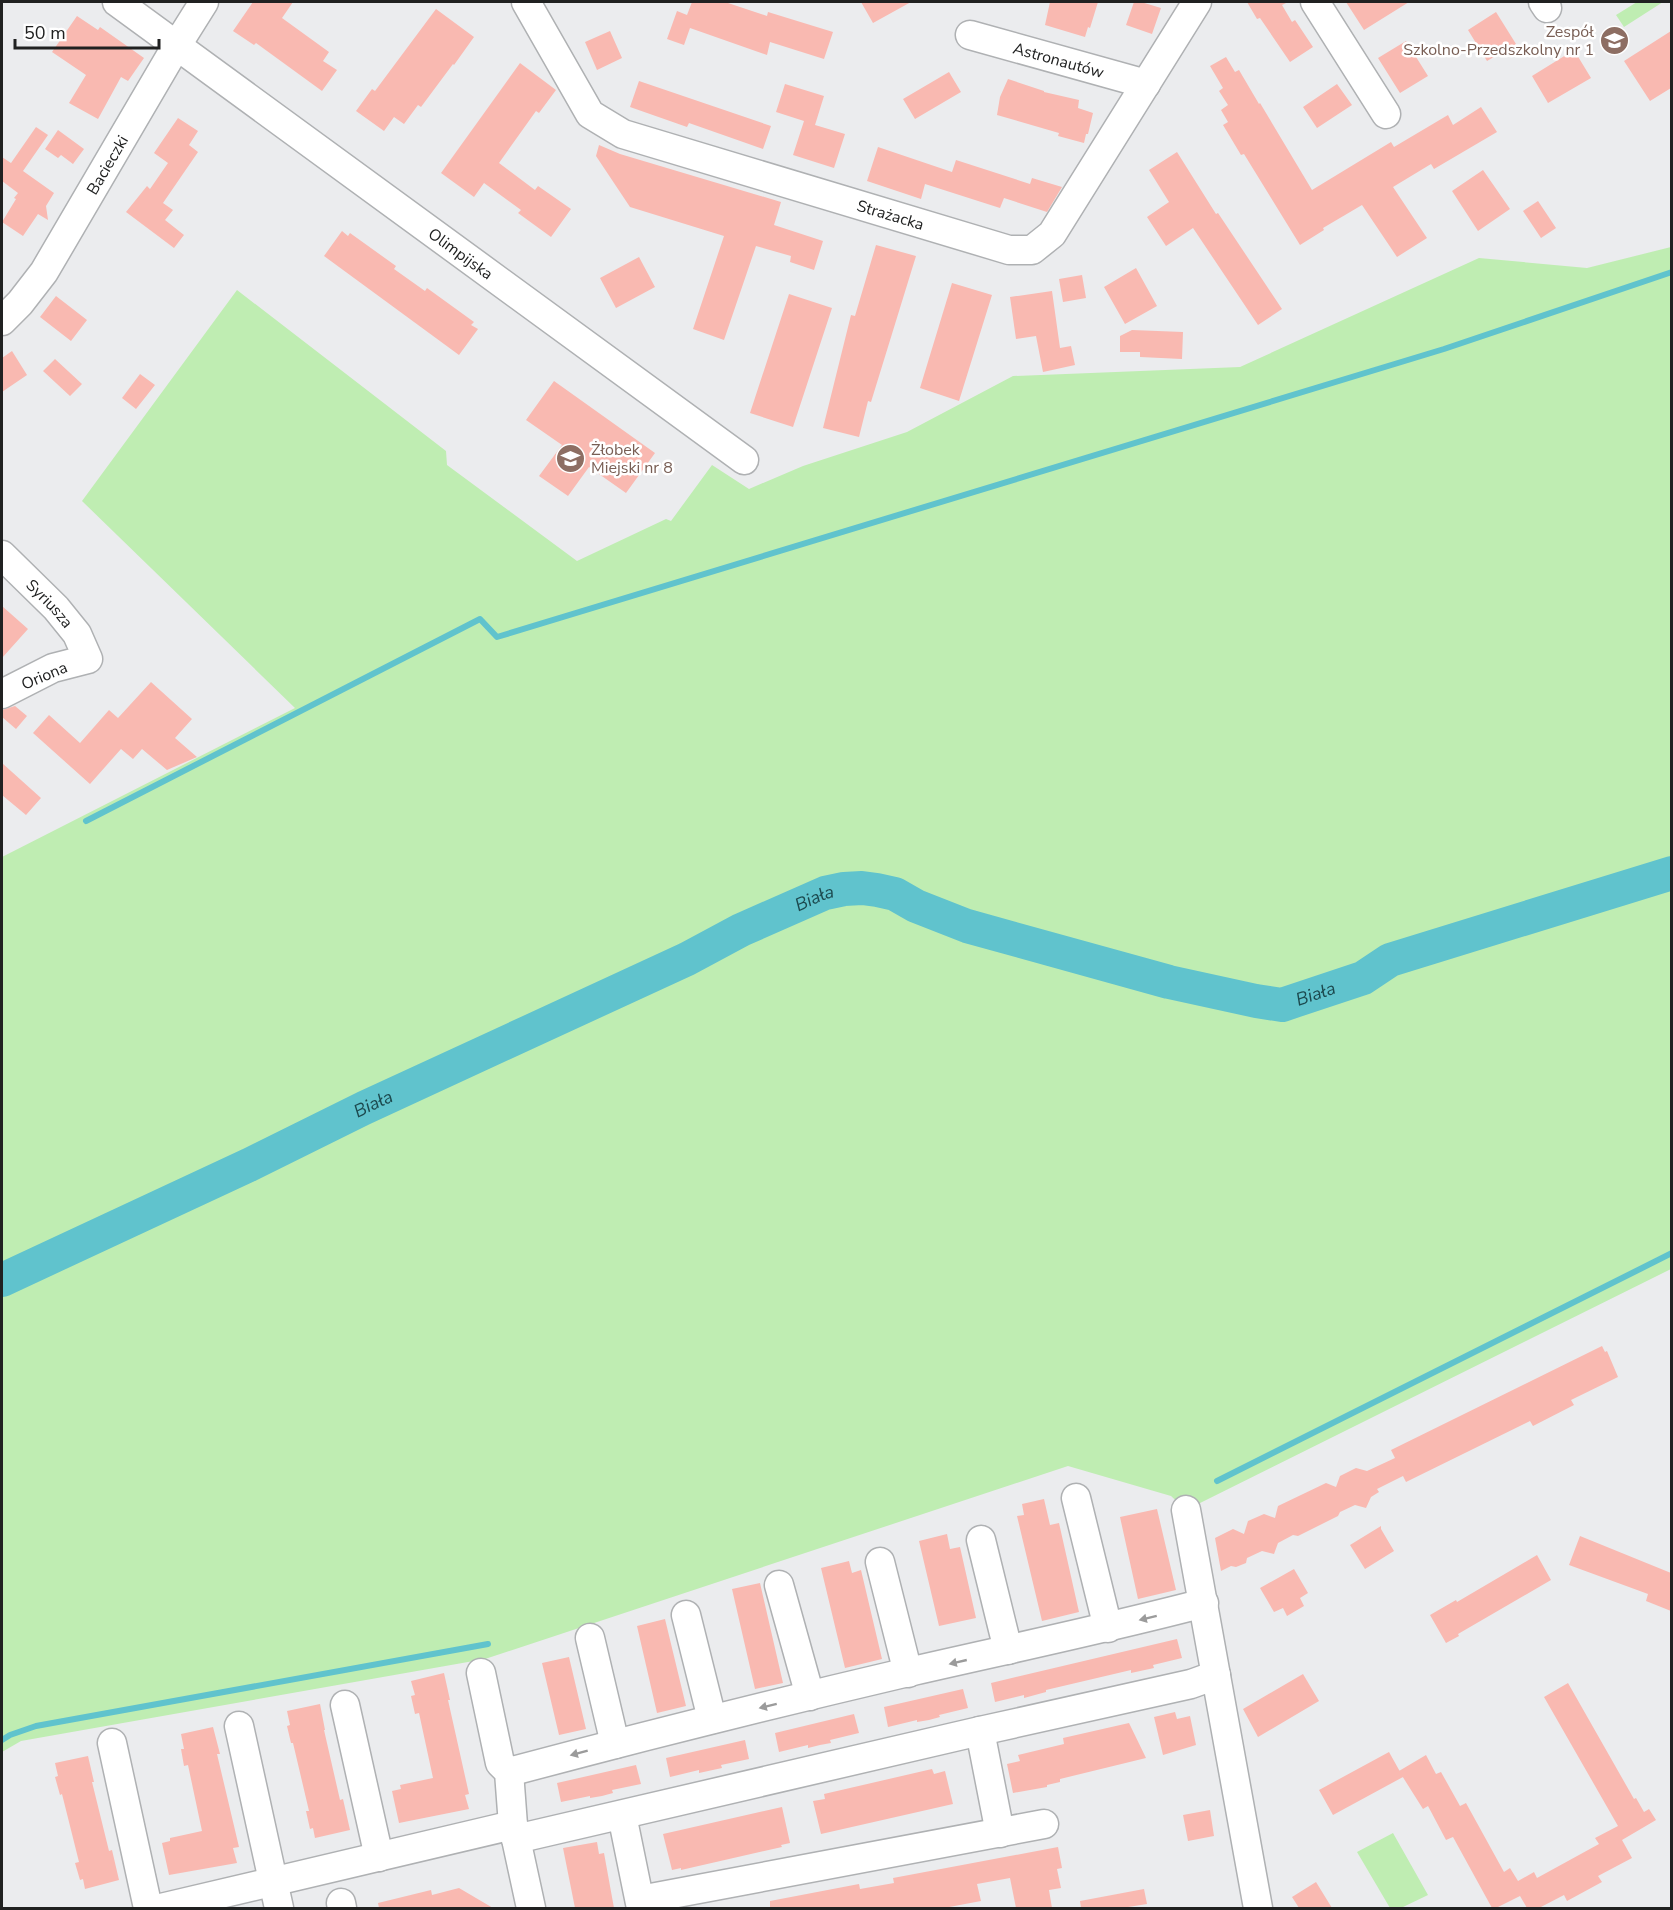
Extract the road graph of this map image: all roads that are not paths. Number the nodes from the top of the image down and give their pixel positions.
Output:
1 (117, 2) edge
2 (204, 2) edge
3 (526, 2) edge
4 (1197, 2) edge
5 (1315, 2) edge
6 (970, 35) dead end
7 (177, 45) junction
8 (1146, 84) junction
9 (1386, 114) dead end
10 (2, 321) edge
11 (744, 460) dead end
12 (2, 555) edge
13 (88, 659) joint
14 (2, 694) edge
15 (1076, 1498) dead end
16 (1186, 1510) dead end
17 (981, 1540) dead end
18 (880, 1562) dead end
19 (779, 1585) dead end
20 (1204, 1603) junction
21 (686, 1615) dead end
22 (1108, 1628) junction
23 (590, 1638) dead end
24 (1008, 1650) junction
25 (482, 1673) dead end
26 (908, 1673) junction
27 (1216, 1675) junction
28 (810, 1696) junction
29 (345, 1704) dead end
30 (712, 1719) junction
31 (239, 1726) dead end
32 (980, 1731) junction
33 (112, 1743) dead end
34 (615, 1744) junction
35 (508, 1772) junction
36 (622, 1815) junction
37 (1044, 1824) dead end
38 (515, 1832) junction
39 (1000, 1833) junction
40 (379, 1857) junction
41 (273, 1881) junction
42 (640, 1904) edge
43 (148, 1908) edge
44 (161, 1908) edge
45 (279, 1908) edge
46 (531, 1908) edge
47 (1258, 1908) edge

1 - 7 street, Olimpijska
2 - 7 street, Bacieczki
3 - 8 street, Strażacka
4 - 8 street, Strażacka
5 - 9 street
6 - 8 street, Astronautów
7 - 10 street, Bacieczki
7 - 11 street, Olimpijska
12 - 13 street, Syriusza
13 - 14 street, Oriona
15 - 22 street
16 - 20 street
17 - 24 street
18 - 26 street
19 - 28 street
20 -> 22 street
20 - 27 street
21 - 30 street
22 - 24 street
23 - 34 street
24 -> 26 street
25 - 35 street
26 - 28 street
27 - 32 street
27 - 47 street
28 -> 30 street
29 - 40 street
30 - 34 street
31 - 41 street
32 - 36 street
32 - 39 street
33 - 43 street
34 -> 35 street
35 - 38 street
36 - 38 street
36 - 42 street
37 - 39 street
38 - 40 street
38 - 46 street
39 - 42 street
40 - 41 street
41 - 44 street
41 - 45 street

